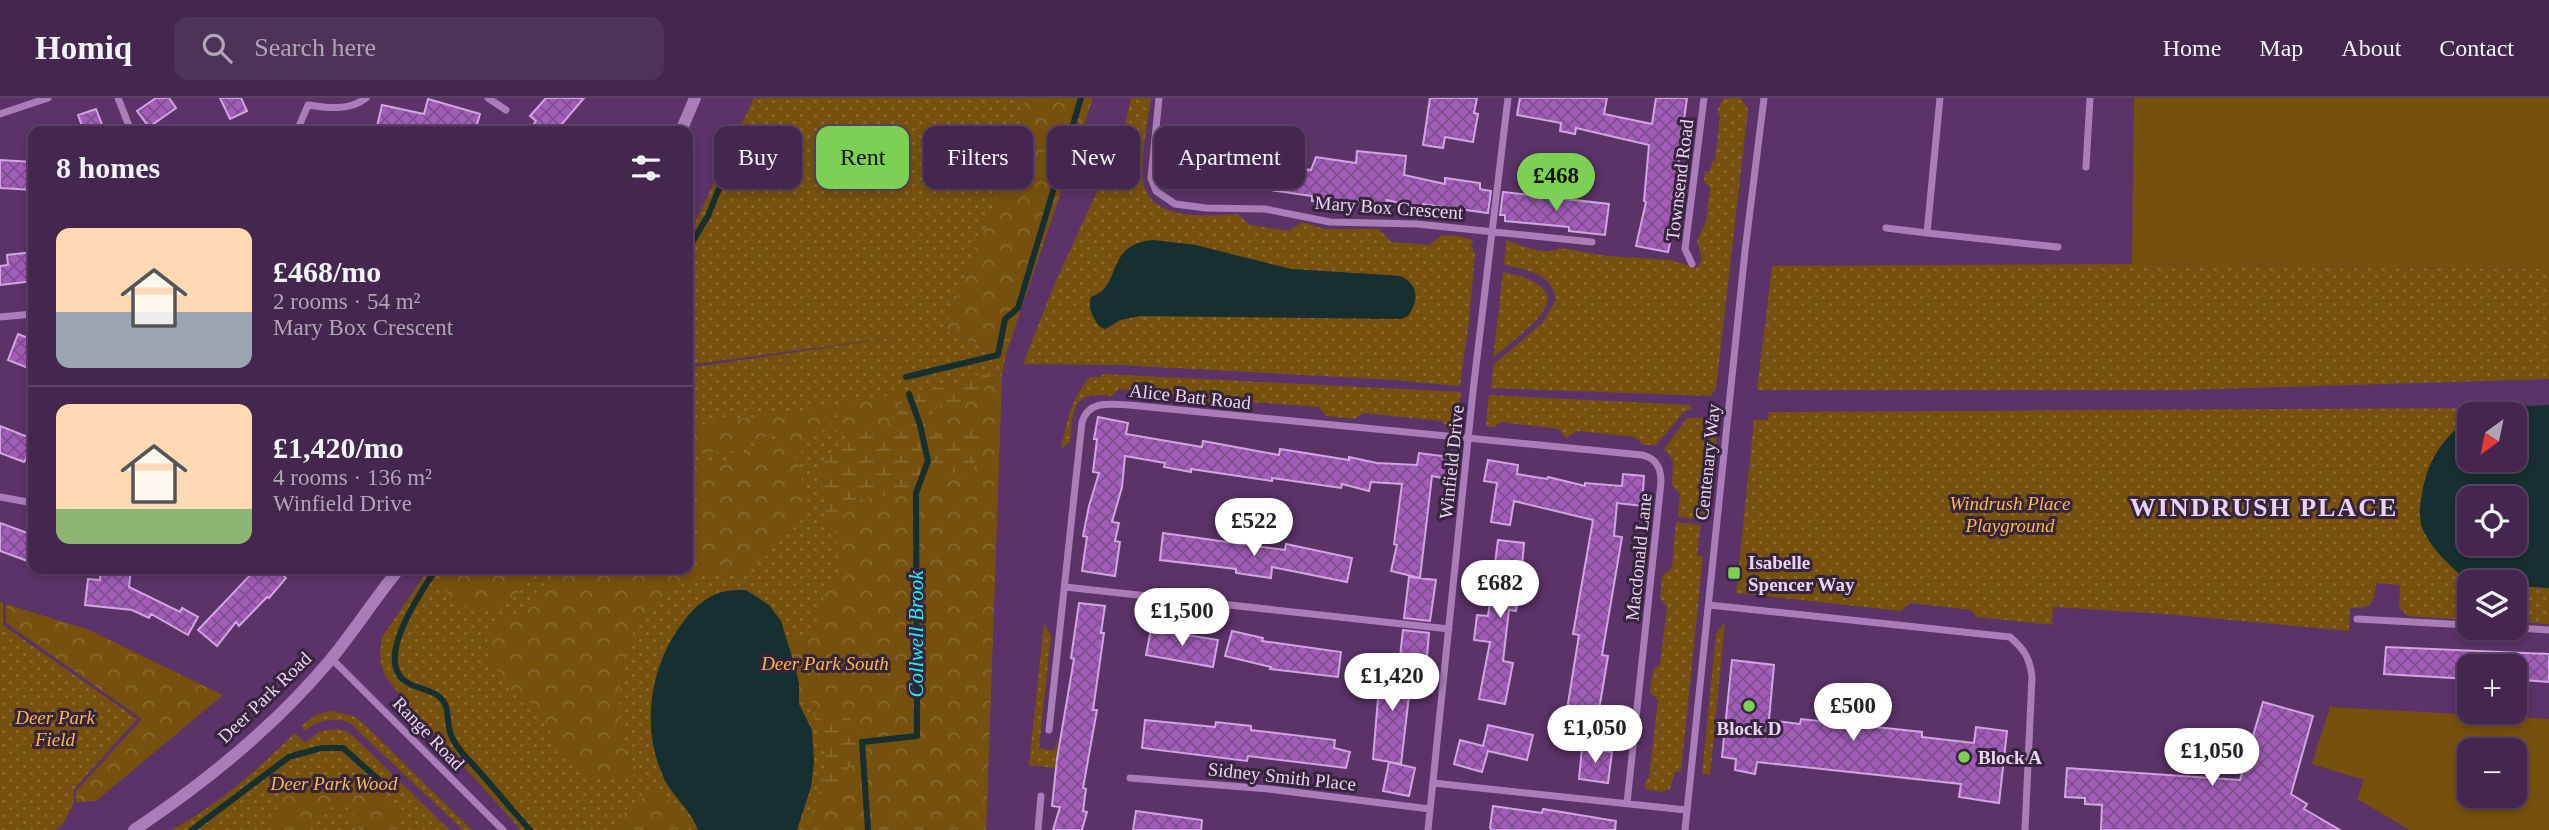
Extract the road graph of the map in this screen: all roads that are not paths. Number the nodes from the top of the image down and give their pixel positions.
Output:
1 (48, 98) edge
2 (118, 98) edge
3 (366, 98) edge
4 (488, 98) edge
5 (695, 98) edge
6 (1159, 98) edge
7 (1508, 98) edge
8 (1704, 98) edge
9 (1764, 98) edge
10 (1940, 98) edge
11 (2090, 98) edge
12 (506, 110) dead end
13 (0, 114) edge
14 (129, 126) edge
15 (299, 126) edge
16 (683, 126) edge
17 (2086, 167) dead end
18 (1886, 228) dead end
19 (1492, 231) junction
20 (1927, 233) junction
21 (1592, 242) dead end
22 (2058, 247) dead end
23 (1692, 264) dead end
24 (28, 315) edge
25 (0, 318) edge
26 (1469, 440) junction
27 (0, 497) edge
28 (28, 502) edge
29 (394, 574) edge
30 (1065, 587) junction
31 (1709, 605) junction
32 (2357, 619) dead end
33 (2457, 624) edge
34 (1449, 629) junction
35 (2527, 629) edge
36 (2549, 630) edge
37 (331, 658) junction
38 (1049, 730) dead end
39 (1130, 778) dead end
40 (1433, 783) junction
41 (1041, 796) dead end
42 (1627, 803) junction
43 (1430, 809) junction
44 (1686, 810) junction
45 (134, 830) edge
46 (503, 830) edge
47 (1038, 830) edge
48 (1428, 830) edge
49 (1685, 830) edge
50 (2025, 830) edge

1 - 13 street
2 - 14 street
3 - 15 street
4 - 12 street
5 - 16 street
6 - 19 street, Mary Box Crescent
7 - 19 street, Winfield Drive
8 - 23 street, Townsend Road
9 - 31 street, Centenary Way
10 - 20 street
11 - 17 street
18 - 20 street
19 - 21 street, Mary Box Crescent
19 - 26 street, Winfield Drive
20 - 22 street
24 - 25 street
26 - 30 street, Alice Batt Road
26 - 34 street, Winfield Drive
26 - 42 street, Macdonald Lane
27 - 28 street
29 - 37 street, Deer Park Road
30 - 34 street
30 - 38 street, Alice Batt Road
31 - 44 street, Centenary Way
31 - 50 street
32 - 33 street
34 - 40 street, Winfield Drive
35 - 36 street
37 - 45 street, Deer Park Road
37 - 46 street, Range Road
39 - 43 street, Sidney Smith Place
40 - 42 street
40 - 43 street, Winfield Drive
41 - 47 street
42 - 44 street
43 - 48 street, Winfield Drive
44 - 49 street, Centenary Way

